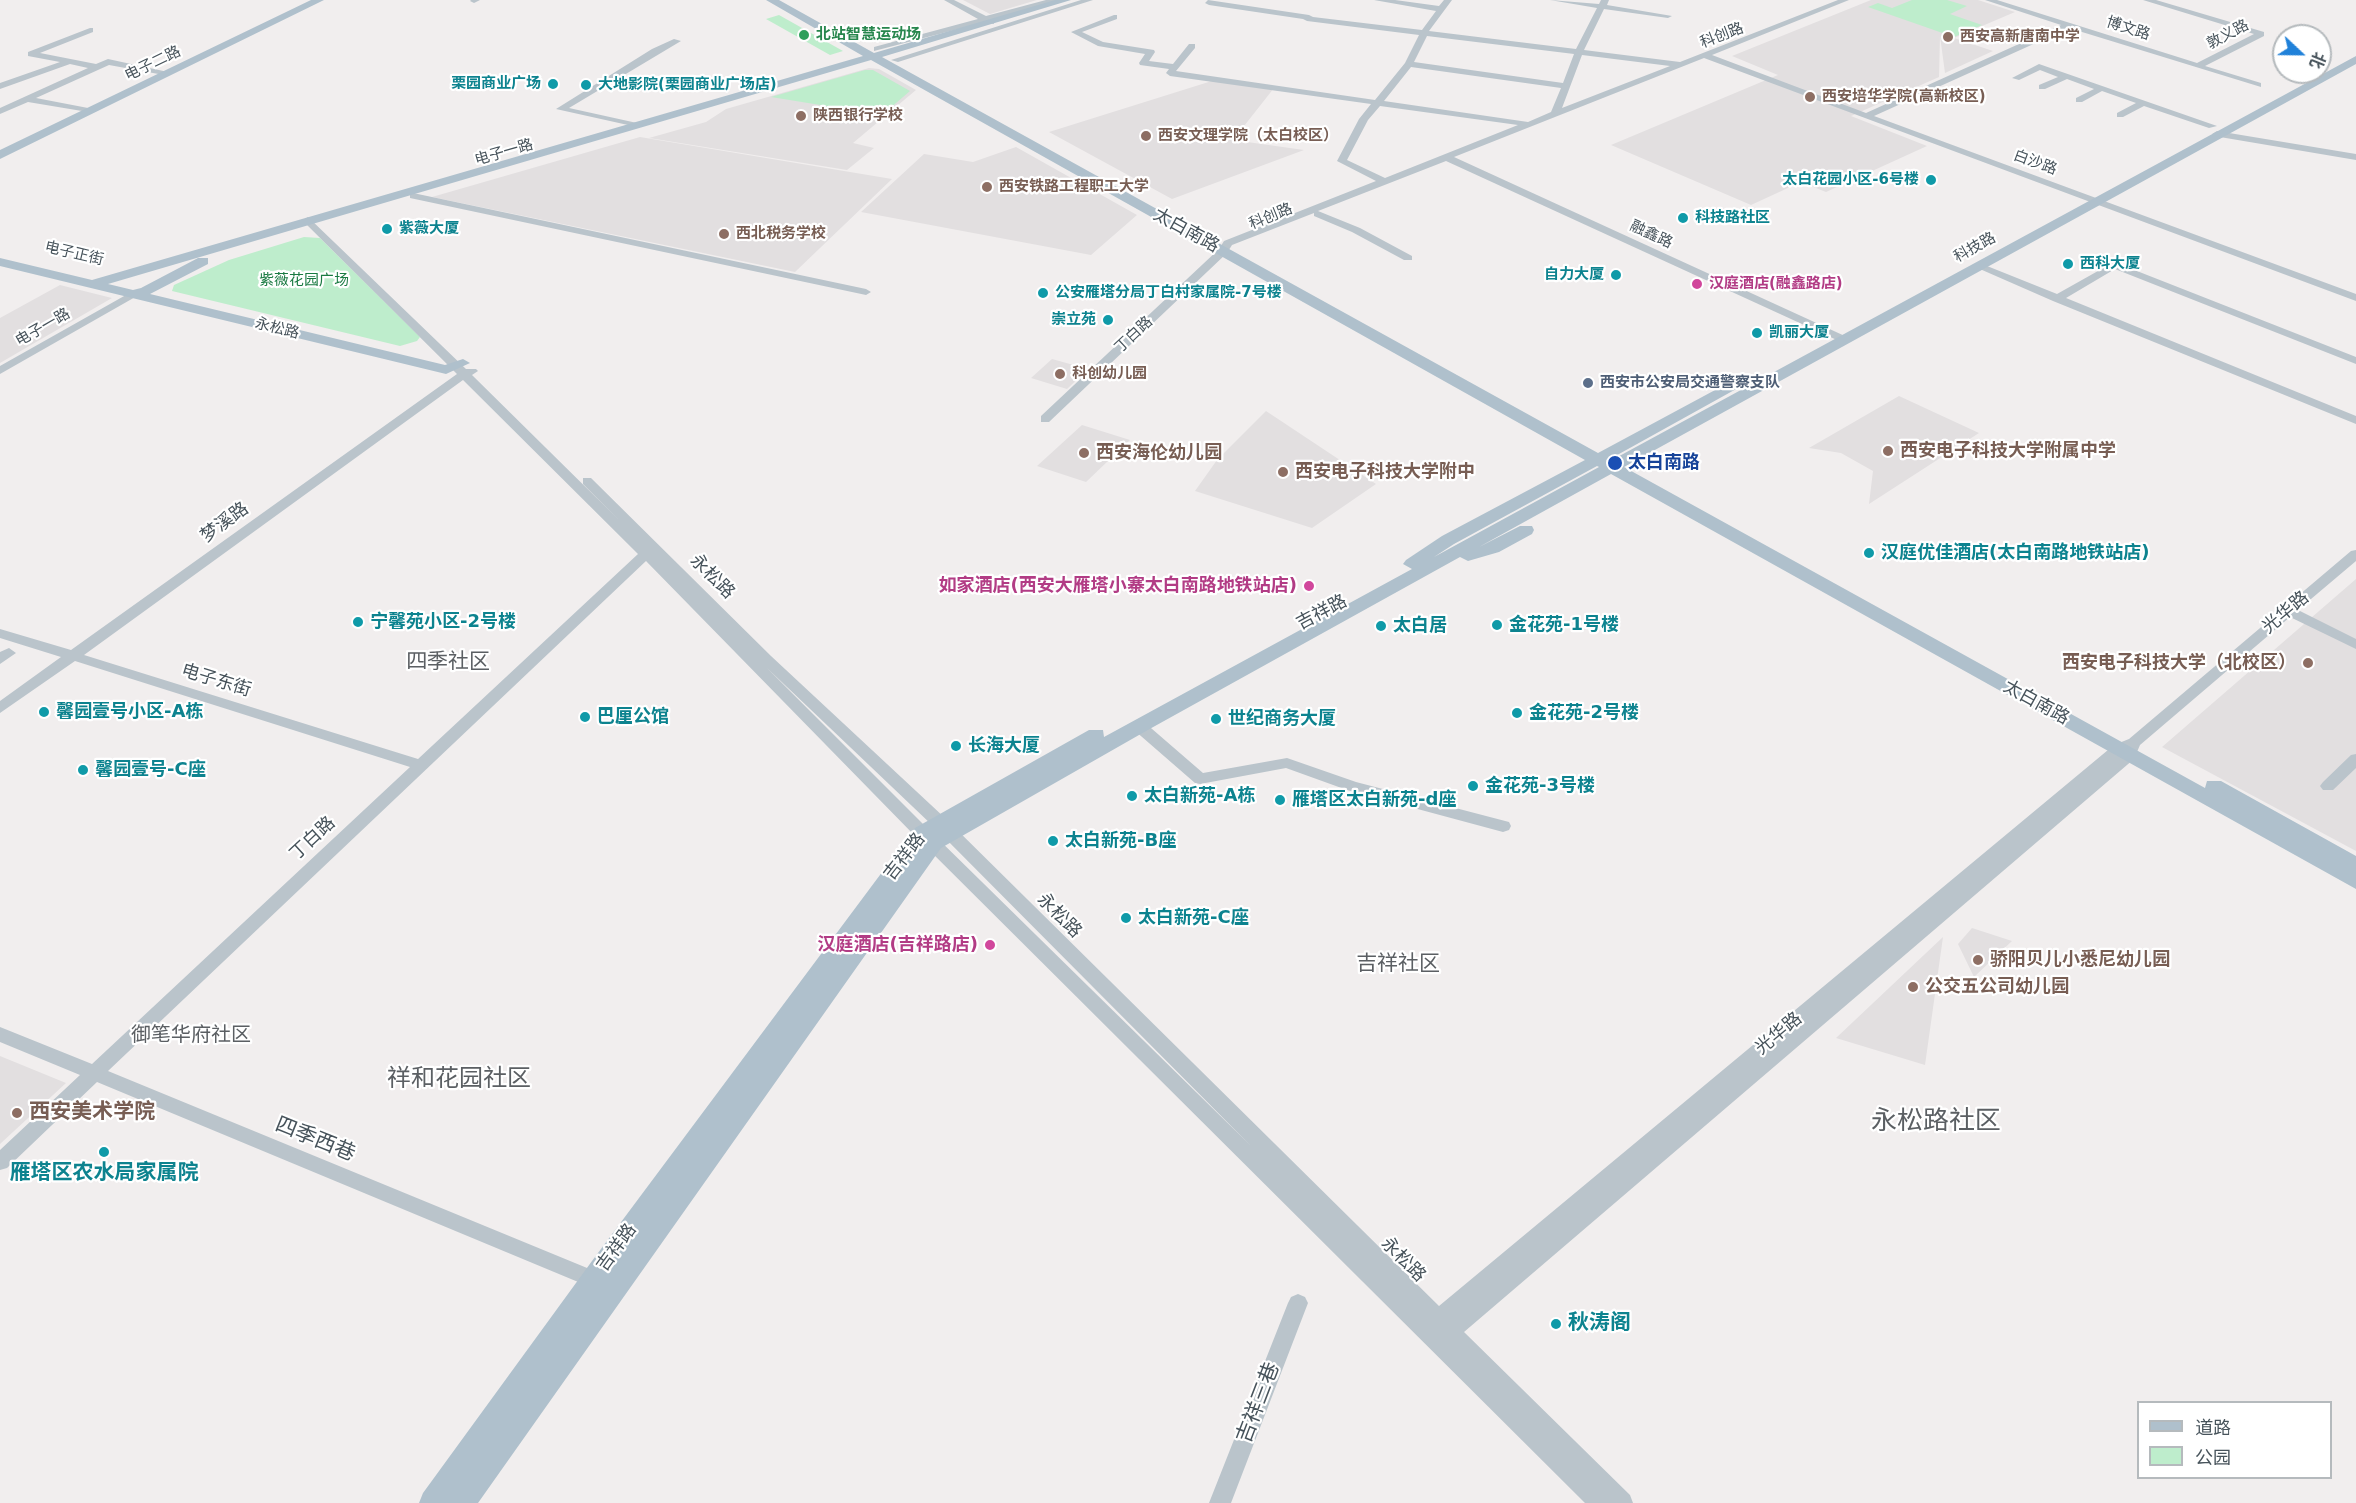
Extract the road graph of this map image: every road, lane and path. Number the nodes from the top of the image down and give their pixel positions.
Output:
1 (313, 0) edge
2 (319, 0) edge
3 (771, 0) edge
4 (787, 0) edge
5 (948, 0) edge
6 (1055, 0) edge
7 (1066, 0) edge
8 (1077, 0) edge
9 (1089, 0) edge
10 (1213, 0) edge
11 (1378, 0) edge
12 (1448, 0) edge
13 (1554, 0) edge
14 (1845, 0) edge
15 (1855, 0) edge
16 (1989, 0) edge
17 (2146, 0) edge
18 (1604, 3) edge
19 (1442, 9) junction
20 (1668, 16) dead end
21 (1114, 17) dead end
22 (989, 21) junction
23 (2069, 25) junction
24 (90, 30) dead end
25 (1424, 33) junction
26 (677, 41) dead end
27 (1192, 46) dead end
28 (2356, 48) edge
29 (1579, 52) junction
30 (882, 56) junction
31 (1708, 56) junction
32 (2356, 59) edge
33 (2332, 61) edge
34 (69, 62) junction
35 (1409, 64) junction
36 (1680, 64) junction
37 (2198, 66) junction
38 (96, 67) junction
39 (1175, 67) junction
40 (164, 72) junction
41 (2067, 76) junction
42 (2016, 78) dead end
43 (2292, 84) edge
44 (2258, 85) dead end
45 (0, 86) edge
46 (1567, 86) junction
47 (2042, 87) dead end
48 (2102, 88) junction
49 (27, 99) junction
50 (2079, 100) dead end
51 (1376, 102) junction
52 (2144, 102) junction
53 (85, 110) junction
54 (0, 111) edge
55 (1555, 115) junction
56 (1868, 115) junction
57 (2120, 115) dead end
58 (1530, 124) junction
59 (634, 125) junction
60 (2215, 130) junction
61 (0, 153) edge
62 (2356, 157) edge
63 (1449, 158) junction
64 (1384, 181) junction
65 (413, 196) junction
66 (2091, 198) junction
67 (1318, 214) junction
68 (311, 223) junction
69 (215, 247) junction
70 (1229, 247) junction
71 (0, 254) edge
72 (1408, 258) dead end
73 (0, 262) edge
74 (1977, 266) junction
75 (109, 279) junction
76 (93, 284) junction
77 (140, 291) junction
78 (866, 292) dead end
79 (2356, 296) edge
80 (2057, 299) junction
81 (1837, 337) junction
82 (2356, 361) edge
83 (461, 367) junction
84 (0, 371) edge
85 (1045, 419) dead end
86 (2356, 420) edge
87 (1605, 463) junction
88 (650, 550) junction
89 (2356, 554) edge
90 (1431, 559) junction
91 (2288, 612) junction
92 (0, 633) edge
93 (2356, 645) edge
94 (71, 656) junction
95 (0, 708) edge
96 (1139, 726) junction
97 (2127, 749) junction
98 (2356, 759) edge
99 (420, 765) junction
100 (2328, 786) dead end
101 (1503, 826) dead end
102 (936, 833) junction
103 (2356, 865) edge
104 (2356, 881) edge
105 (0, 1034) edge
106 (94, 1072) junction
107 (0, 1162) edge
108 (604, 1283) junction
109 (1298, 1303) dead end
110 (1437, 1330) junction
111 (434, 1503) edge
112 (461, 1503) edge
113 (1220, 1503) edge
114 (1601, 1503) edge
115 (1622, 1503) edge

1 - 40 main road, 电子二路
2 - 61 main road, 电子二路
3 - 30 main road, 太白南路
4 - 30 main road, 太白南路
5 - 22 street
6 - 22 street
7 - 22 main road
8 - 30 main road
9 - 30 street
10 - 25 street
11 - 19 street
12 - 19 street
13 - 18 street
14 - 31 street, 科创路
15 - 31 street, 科创路
16 - 23 street, 博文路
17 - 37 street, 敦义路
18 - 20 street
18 - 29 street
19 - 25 street
21 - 39 street
22 - 30 main road
23 - 37 street, 博文路
23 - 56 street
24 - 34 street
25 - 29 street
25 - 35 street
26 - 59 street
27 - 39 street
28 - 33 main road
29 - 36 street
29 - 46 street
30 - 59 main road, 电子一路
30 - 65 main road, 电子一路
30 - 70 main road, 太白南路
31 - 36 street, 科创路
31 - 56 street, 白沙路
31 - 63 street, 科创路
32 - 60 main road, 科技路
34 - 38 street
34 - 45 street
35 - 46 street
35 - 51 street
36 - 55 street, 科创路
37 - 44 street, 博文路
38 - 40 street
38 - 49 street
39 - 51 street
40 - 53 main road, 电子二路
41 - 42 street
41 - 47 street
41 - 48 street
43 - 60 main road, 科技路
46 - 55 street
48 - 50 street
48 - 52 street
49 - 53 street
49 - 54 street
51 - 58 street
51 - 64 street
52 - 57 street
52 - 60 street
53 - 61 main road, 电子二路
55 - 58 street, 科创路
56 - 66 street, 白沙路
58 - 63 street, 科创路
59 - 68 main road, 电子一路
60 - 62 street
60 - 66 main road, 科技路
63 - 64 street, 科创路
63 - 67 street, 科创路
63 - 81 street, 融鑫路
64 - 70 street, 科创路
65 - 68 main road, 电子一路
65 - 78 street
66 - 74 main road, 科技路
66 - 79 street, 白沙路
66 - 81 main road, 科技路
67 - 70 street, 科创路
67 - 72 street
68 - 69 main road, 电子一路
68 - 77 main road, 电子一路
68 - 83 street
69 - 75 main road, 电子一路
69 - 77 main road, 电子一路
70 - 85 street, 丁白路
70 - 87 main road, 太白南路
71 - 75 main road, 电子正街
73 - 76 main road, 电子正街
74 - 80 street
74 - 81 main road, 科技路
75 - 76 main road, 电子一路
75 - 77 main road, 电子正街
76 - 77 main road, 电子正街
77 - 83 main road, 永松路
77 - 84 street, 电子一路
80 - 82 street
80 - 86 street
81 - 87 main road, 科技路
81 - 87 main road, 科技路
83 - 88 street, 永松路
83 - 94 street, 梦溪路
87 - 90 main road, 吉祥路
87 - 90 main road
87 - 97 main road, 太白南路
88 - 99 street, 丁白路
88 - 102 street, 永松路
89 - 91 street, 光华路
90 - 96 main road, 吉祥路
90 - 102 main road, 吉祥路
91 - 93 street
91 - 97 street, 光华路
92 - 94 street, 电子东街
94 - 95 street, 梦溪路
94 - 99 street, 电子东街
96 - 101 street
96 - 102 main road, 吉祥路
97 - 103 main road, 太白南路
97 - 104 main road, 太白南路
97 - 110 street, 光华路
98 - 100 street
99 - 106 street, 丁白路
102 - 108 main road, 吉祥路
102 - 110 street, 永松路
105 - 106 street, 四季西巷
106 - 107 street, 丁白路
106 - 108 street, 四季西巷
108 - 111 main road, 吉祥路
108 - 112 main road, 吉祥路
109 - 113 street, 吉祥三巷
110 - 114 street, 永松路
110 - 115 street, 永松路

